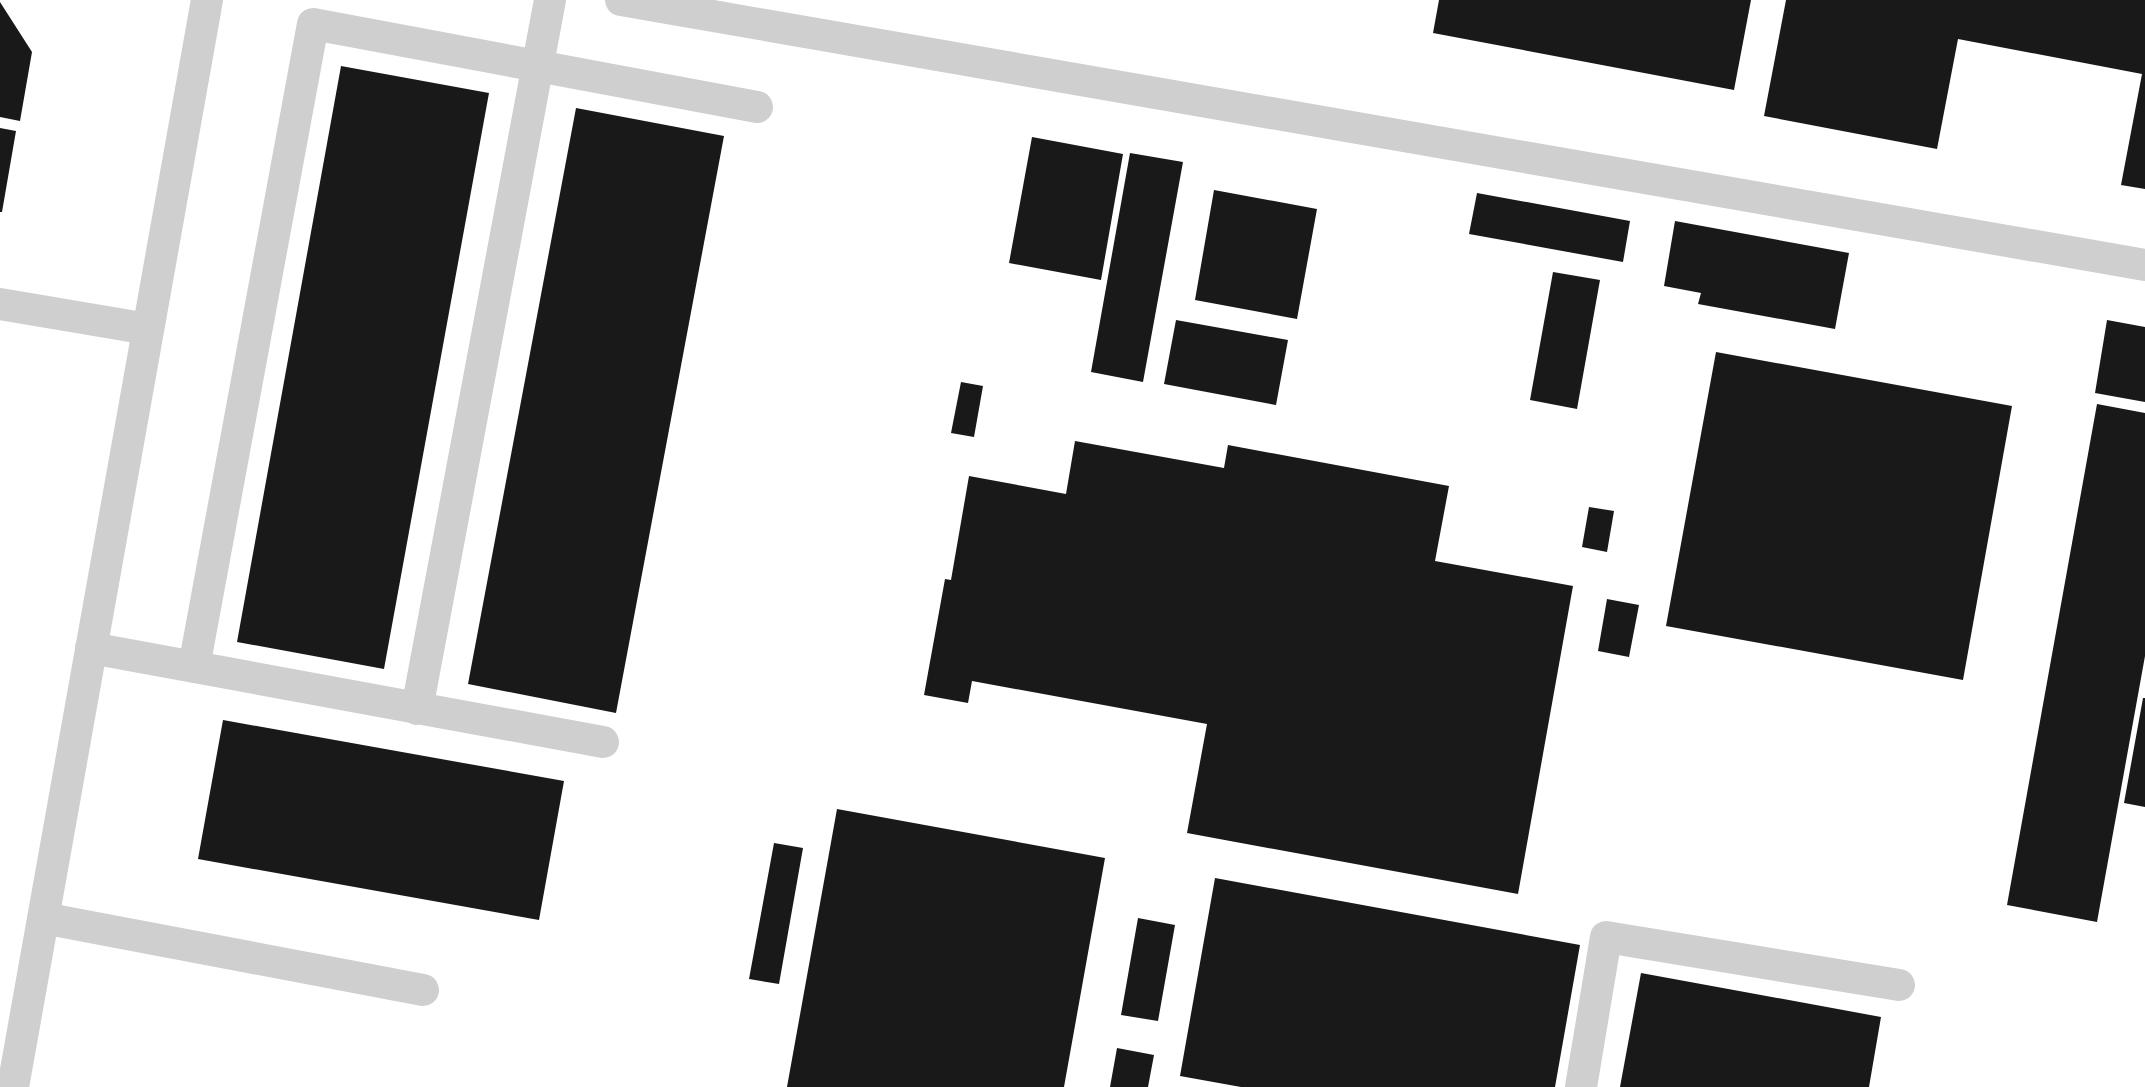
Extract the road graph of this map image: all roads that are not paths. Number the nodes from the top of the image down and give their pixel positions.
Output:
1 (207, 0) edge
2 (550, 0) edge
3 (621, 0) edge
4 (537, 66) junction
5 (757, 107) dead end
6 (2145, 265) edge
7 (0, 304) edge
8 (148, 329) junction
9 (91, 648) junction
10 (194, 667) junction
11 (417, 709) junction
12 (603, 742) dead end
13 (43, 918) junction
14 (1899, 985) dead end
15 (423, 990) dead end
16 (13, 1087) edge
17 (1581, 1087) edge

1 - 8 street
2 - 4 street
3 - 6 street
4 - 5 street
4 - 10 street
4 - 11 street
7 - 8 street
8 - 9 street
9 - 10 street
9 - 13 street
10 - 11 street
11 - 12 street
13 - 15 street
13 - 16 street
14 - 17 street

